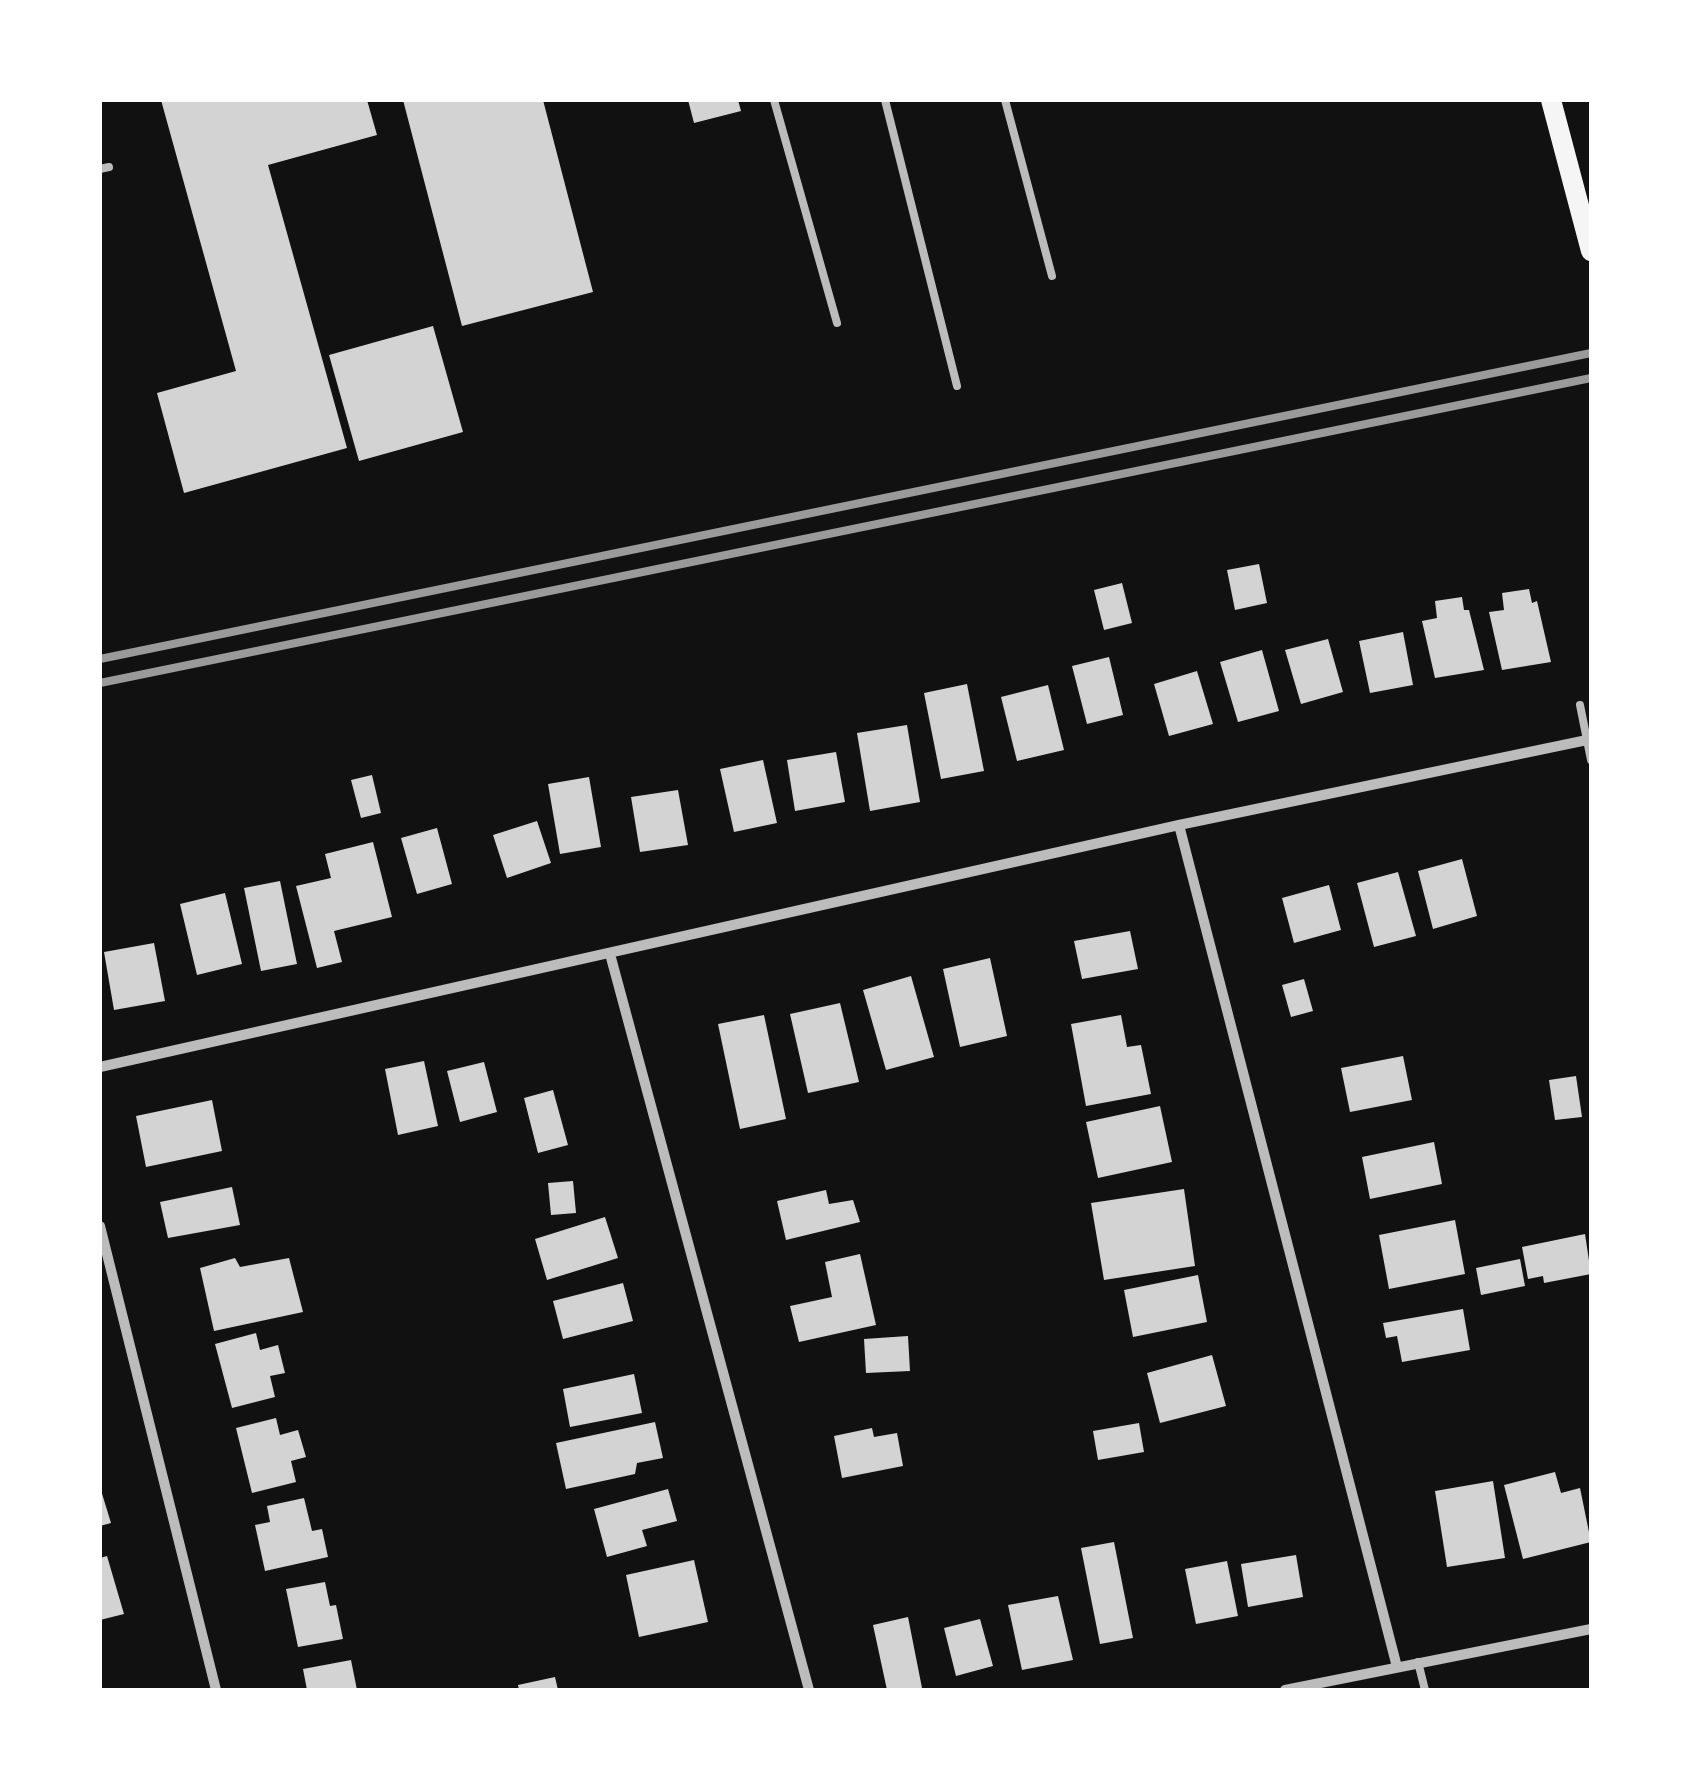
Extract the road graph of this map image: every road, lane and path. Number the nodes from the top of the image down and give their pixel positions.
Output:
1 (774, 100) edge
2 (885, 100) edge
3 (1005, 100) edge
4 (1551, 100) edge
5 (1589, 243) edge
6 (1052, 276) dead end
7 (837, 323) dead end
8 (957, 386) dead end
9 (1580, 705) dead end
10 (1587, 740) junction
11 (1591, 760) edge
12 (1179, 825) junction
13 (610, 954) junction
14 (100, 1067) edge
15 (100, 1226) edge
16 (1591, 1629) edge
17 (1418, 1662) junction
18 (1397, 1667) junction
19 (216, 1690) edge
20 (810, 1690) edge
21 (1285, 1690) edge
22 (1425, 1690) edge

1 - 7 lane
2 - 8 lane
3 - 6 lane
4 - 5 main road
9 - 10 lane
10 - 11 lane
10 - 12 street
12 - 13 street
12 - 18 street
13 - 14 street
13 - 20 street
15 - 19 street
16 - 17 street
17 - 18 street
17 - 22 lane
18 - 21 street

